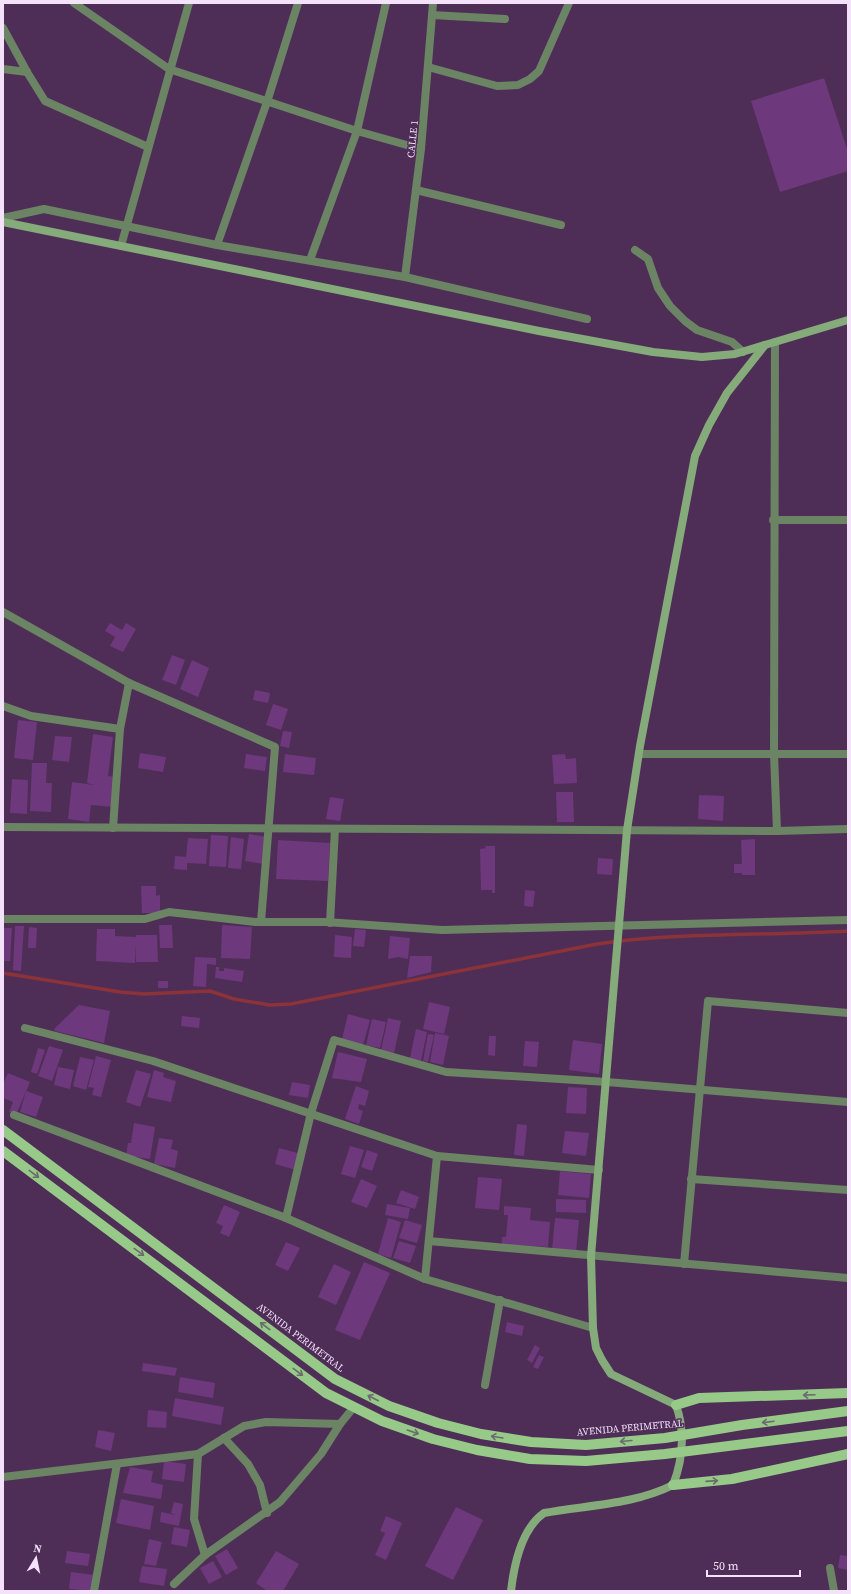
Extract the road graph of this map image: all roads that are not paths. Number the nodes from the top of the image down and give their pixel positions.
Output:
1 (189, 3) edge
2 (298, 3) edge
3 (386, 3) edge
4 (433, 3) edge
5 (569, 3) edge
6 (78, 4) edge
7 (432, 15) junction
8 (505, 19) dead end
9 (3, 28) edge
10 (428, 67) junction
11 (3, 69) edge
12 (169, 69) junction
13 (27, 72) junction
14 (268, 102) junction
15 (357, 131) junction
16 (148, 147) junction
17 (421, 150) junction
18 (416, 190) junction
19 (3, 218) edge
20 (3, 222) edge
21 (126, 225) junction
22 (561, 225) dead end
23 (217, 245) junction
24 (120, 246) junction
25 (635, 250) dead end
26 (310, 260) junction
27 (405, 277) junction
28 (587, 319) dead end
29 (848, 320) edge
30 (775, 342) junction
31 (765, 345) junction
32 (743, 352) junction
33 (774, 520) junction
34 (848, 520) edge
35 (3, 612) edge
36 (129, 683) junction
37 (3, 706) edge
38 (120, 729) junction
39 (640, 754) junction
40 (774, 754) junction
41 (848, 754) edge
42 (3, 828) edge
43 (114, 828) junction
44 (268, 829) junction
45 (336, 829) junction
46 (848, 829) edge
47 (627, 830) junction
48 (777, 831) junction
49 (3, 919) edge
50 (848, 920) edge
51 (261, 922) junction
52 (330, 922) junction
53 (619, 926) junction
54 (848, 1013) edge
55 (25, 1028) dead end
56 (606, 1082) junction
57 (699, 1090) junction
58 (848, 1102) edge
59 (311, 1113) junction
60 (14, 1115) dead end
61 (3, 1130) edge
62 (3, 1151) edge
63 (436, 1156) junction
64 (599, 1170) junction
65 (691, 1179) junction
66 (848, 1190) edge
67 (286, 1218) junction
68 (429, 1241) junction
69 (591, 1256) junction
70 (684, 1264) junction
71 (848, 1278) edge
72 (425, 1279) junction
73 (500, 1300) junction
74 (593, 1328) junction
75 (485, 1385) dead end
76 (848, 1394) edge
77 (676, 1405) junction
78 (354, 1407) junction
79 (848, 1411) edge
80 (340, 1424) junction
81 (848, 1430) edge
82 (224, 1438) junction
83 (198, 1454) junction
84 (848, 1454) edge
85 (117, 1464) junction
86 (3, 1477) edge
87 (673, 1485) junction
88 (267, 1513) junction
89 (205, 1555) junction
90 (830, 1568) dead end
91 (174, 1584) dead end
92 (94, 1591) edge
93 (511, 1591) edge
94 (834, 1591) edge

1 - 12 street
2 - 14 street
3 - 15 street
4 - 7 street, CALLE 1
5 - 10 street
6 - 12 street
7 - 8 street
7 - 10 street, CALLE 1
9 - 13 street
10 - 17 street, CALLE 1
11 - 13 street
12 - 14 street
12 - 16 street
13 - 16 street
14 - 15 street
14 - 23 street
15 - 17 street
15 - 26 street
16 - 21 street
17 - 18 street, CALLE 1
18 - 22 street
18 - 27 street, CALLE 1
19 - 21 street
20 - 24 street
21 - 23 street
21 - 24 street
23 - 26 street
24 - 32 street
25 - 32 street
26 - 27 street
27 - 28 street
29 - 30 street
30 - 31 street
30 - 33 street
31 - 32 street
31 - 39 street
33 - 34 street
33 - 40 street
35 - 36 street
36 - 38 street
36 - 44 street
37 - 38 street
38 - 43 street
39 - 40 street
39 - 47 street
40 - 41 street
40 - 48 street
42 - 43 street
43 - 44 street
44 - 45 street
44 - 51 street
45 - 47 street
45 - 52 street
46 - 48 street
47 - 48 street
47 - 53 street
49 - 51 street
50 - 53 street
51 - 52 street
52 - 53 street
53 - 56 street
54 - 57 street
55 - 59 street
56 - 57 street
56 - 59 street
56 - 64 street
57 - 58 street
57 - 65 street
59 - 63 street
59 - 67 street
60 - 67 street
79 -> 61 main road, AVENIDA PERIMETRAL
62 -> 78 main road
63 - 64 street
63 - 68 street
64 - 69 street
65 - 66 street
65 - 70 street
67 - 72 street
68 - 69 street
68 - 72 street
69 - 70 street
69 - 74 street
70 - 71 street
72 - 73 street
73 - 74 street
73 - 75 street
74 - 77 street
76 -> 77 main road
77 - 87 street
78 - 80 street
78 -> 81 main road
80 - 82 street
80 - 88 street
82 - 83 street
82 - 88 street
83 - 85 street
83 - 89 street
87 -> 84 main road
85 - 86 street
85 - 92 street
87 - 93 street
88 - 89 street
89 - 91 street
90 - 94 street

